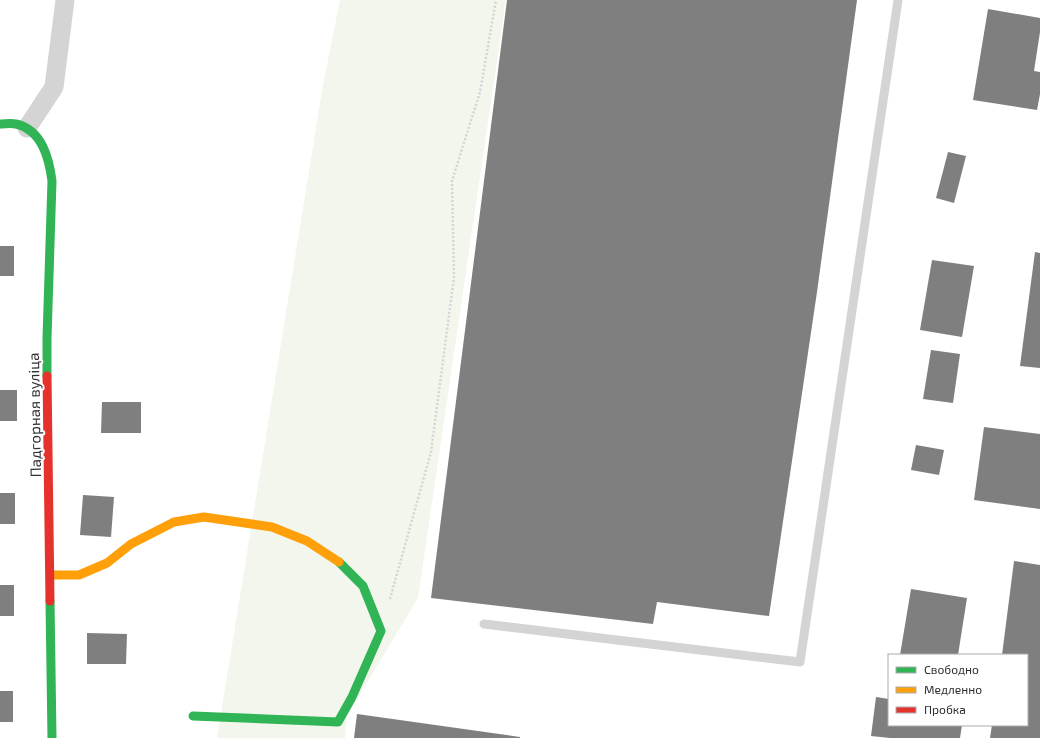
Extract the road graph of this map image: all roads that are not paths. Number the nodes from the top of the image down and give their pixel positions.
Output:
1 (65, 0) edge
2 (898, 0) edge
3 (0, 124) edge
4 (27, 128) junction
5 (51, 575) junction
6 (484, 624) dead end
7 (193, 716) dead end
8 (52, 738) edge

1 - 4 street
2 - 6 lane
3 - 4 street
4 - 5 street, Падгорная вуліца
5 - 7 street
5 - 8 street, Падгорная вуліца

